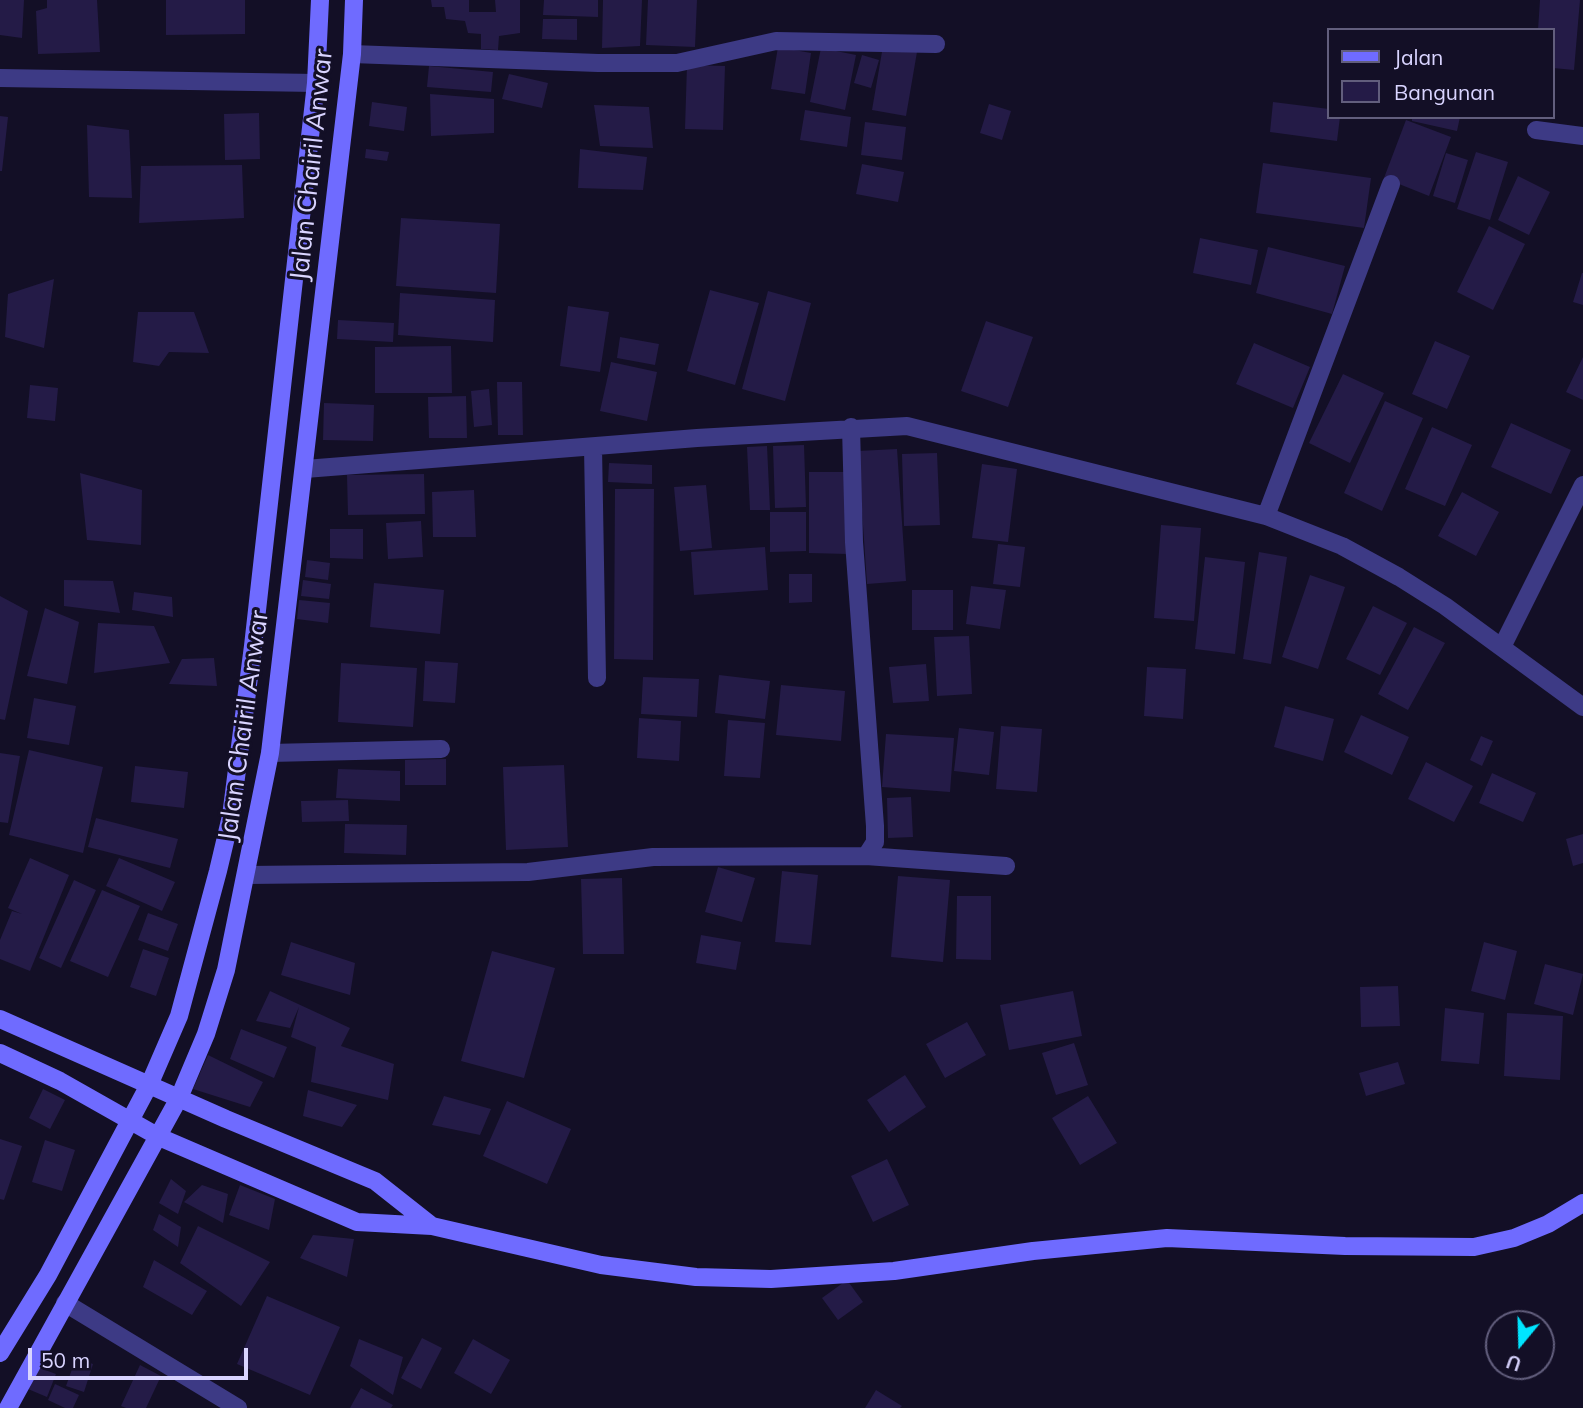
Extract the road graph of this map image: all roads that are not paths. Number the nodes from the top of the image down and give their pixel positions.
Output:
1 (320, 0) edge
2 (354, 0) edge
3 (936, 44) dead end
4 (352, 54) junction
5 (0, 78) edge
6 (316, 83) junction
7 (1536, 130) dead end
8 (1583, 136) edge
9 (1391, 184) dead end
10 (293, 293) junction
11 (325, 294) junction
12 (851, 427) junction
13 (593, 447) junction
14 (305, 469) junction
15 (1583, 485) edge
16 (1266, 516) junction
17 (1502, 647) junction
18 (597, 678) dead end
19 (1583, 707) edge
20 (441, 749) dead end
21 (270, 753) junction
22 (866, 856) junction
23 (1006, 866) dead end
24 (247, 875) junction
25 (0, 1018) edge
26 (0, 1053) edge
27 (150, 1083) junction
28 (179, 1098) junction
29 (130, 1121) junction
30 (159, 1137) junction
31 (1583, 1203) edge
32 (432, 1226) junction
33 (65, 1303) junction
34 (0, 1353) edge
35 (8, 1408) edge
36 (238, 1408) edge

1 - 6 main road, Jalan Chairil Anwar
2 - 4 main road, Jalan Chairil Anwar
3 - 4 street
4 - 11 main road, Jalan Chairil Anwar
5 - 6 street
6 - 10 main road, Jalan Chairil Anwar
7 - 8 street
9 - 16 street
10 - 11 main road
10 - 27 main road, Jalan Chairil Anwar
11 - 14 main road, Jalan Chairil Anwar
12 - 13 street
12 - 16 street
12 - 22 street
13 - 14 street
13 - 18 street
14 - 21 main road, Jalan Chairil Anwar
15 - 17 street
16 - 17 street
17 - 19 street
20 - 21 street
21 - 24 main road, Jalan Chairil Anwar
22 - 23 street
22 - 24 street
24 - 28 main road, Jalan Chairil Anwar
25 - 27 main road
26 - 29 main road
27 - 28 main road
27 - 29 main road, Jalan Chairil Anwar
28 - 30 main road, Jalan Chairil Anwar
28 - 32 main road
29 - 30 main road
29 - 34 main road, Jalan Chairil Anwar
30 - 32 main road
30 - 33 main road, Jalan Chairil Anwar
31 - 32 main road
33 - 35 main road, Jalan Chairil Anwar
33 - 36 street

